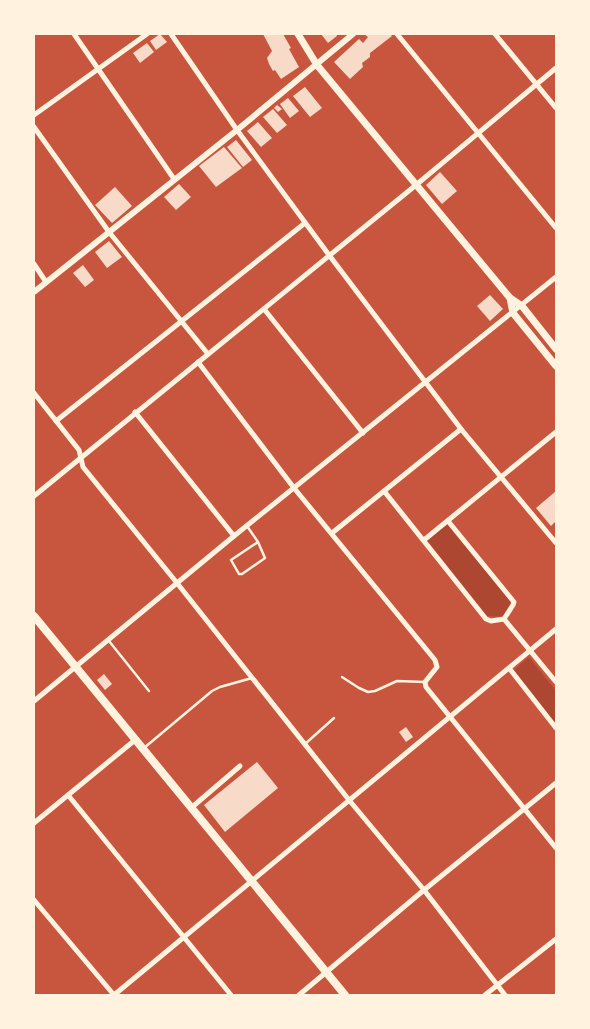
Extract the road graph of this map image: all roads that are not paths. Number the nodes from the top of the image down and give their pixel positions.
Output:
1 (74, 34) edge
2 (146, 34) edge
3 (171, 34) edge
4 (298, 34) edge
5 (353, 34) edge
6 (397, 34) edge
7 (495, 34) edge
8 (317, 65) junction
9 (97, 68) junction
10 (556, 68) edge
11 (537, 84) junction
12 (556, 108) edge
13 (34, 115) edge
14 (34, 127) edge
15 (237, 130) junction
16 (478, 133) junction
17 (174, 179) junction
18 (416, 185) junction
19 (305, 223) junction
20 (556, 228) edge
21 (109, 232) junction
22 (329, 255) junction
23 (34, 264) edge
24 (556, 277) edge
25 (46, 282) junction
26 (34, 292) edge
27 (510, 298) junction
28 (522, 306) junction
29 (264, 309) junction
30 (514, 313) junction
31 (182, 321) junction
32 (556, 349) edge
33 (208, 354) junction
34 (198, 362) junction
35 (556, 366) edge
36 (426, 382) junction
37 (34, 393) edge
38 (136, 412) junction
39 (56, 421) junction
40 (461, 429) junction
41 (556, 432) edge
42 (363, 433) junction
43 (82, 457) junction
44 (501, 477) junction
45 (294, 488) junction
46 (384, 491) junction
47 (34, 496) edge
48 (448, 521) junction
49 (247, 526) junction
50 (332, 533) junction
51 (234, 536) junction
52 (424, 540) junction
53 (258, 542) junction
54 (556, 543) edge
55 (177, 583) junction
56 (34, 616) edge
57 (504, 619) junction
58 (556, 629) edge
59 (108, 640) junction
60 (530, 650) junction
61 (75, 667) junction
62 (508, 668) junction
63 (342, 677) dead end
64 (252, 678) junction
65 (425, 682) junction
66 (556, 682) edge
67 (149, 691) dead end
68 (34, 701) edge
69 (450, 717) junction
70 (334, 718) dead end
71 (556, 728) edge
72 (135, 740) junction
73 (305, 744) junction
74 (143, 749) junction
75 (240, 766) dead end
76 (556, 783) edge
77 (68, 795) junction
78 (350, 800) junction
79 (191, 808) junction
80 (524, 809) junction
81 (34, 823) edge
82 (556, 848) edge
83 (250, 882) junction
84 (424, 890) junction
85 (34, 900) edge
86 (183, 937) junction
87 (556, 938) edge
88 (326, 973) junction
89 (498, 986) junction
90 (114, 995) edge
91 (231, 995) edge
92 (299, 995) edge
93 (345, 995) edge
94 (485, 995) edge
95 (505, 995) edge

1 - 9 street
2 - 9 street
3 - 15 street
4 - 8 main road
5 - 8 street
6 - 16 street
7 - 11 street
8 - 15 street
8 - 18 main road
9 - 13 street
9 - 17 street
10 - 11 street
11 - 12 street
11 - 16 street
14 - 21 street
15 - 17 street
15 - 19 street
16 - 18 street
16 - 20 street
17 - 21 street
18 - 22 street
18 - 27 main road
19 - 22 street
19 - 31 street
21 - 25 street
21 - 31 street
22 - 29 street
22 - 36 street
23 - 25 street
24 - 28 street
25 - 26 street
27 - 28 main road
27 - 30 main road
28 - 30 street
28 - 32 main road
29 - 33 street
29 - 42 street
30 - 35 main road
30 - 36 street
31 - 33 street
31 - 39 street
33 - 34 street
34 - 38 street
34 - 45 street
36 - 40 street
36 - 42 street
37 - 39 street
38 - 43 street
38 - 51 street
39 - 43 street
40 - 44 street
40 - 46 street
41 - 44 street
42 - 45 street
43 - 47 street
43 - 55 street
44 - 48 street
44 - 54 street
45 - 49 street
45 - 50 street
46 - 50 street
46 - 52 street
48 - 52 street
48 - 57 street
49 - 51 street
49 - 53 lane
50 - 65 street
51 - 55 street
52 - 57 street
53 - 53 lane
55 - 59 street
55 - 64 street
56 - 61 main road
57 - 60 street
58 - 60 street
59 - 61 street
59 - 67 lane
60 - 62 street
60 - 66 street
61 - 68 street
61 - 72 main road
62 - 69 street
62 - 71 street
63 - 65 lane
64 - 73 street
64 - 74 lane
65 - 69 street
69 - 78 street
69 - 80 street
70 - 73 lane
72 - 74 main road
72 - 77 street
73 - 78 street
74 - 79 main road
75 - 79 street
76 - 80 street
77 - 81 street
77 - 86 street
78 - 83 street
78 - 84 street
79 - 83 main road
80 - 82 street
80 - 84 street
83 - 86 street
83 - 88 main road
84 - 88 street
84 - 89 street
85 - 90 street
86 - 90 street
86 - 91 street
87 - 89 street
88 - 92 street
88 - 93 main road
89 - 94 street
89 - 95 street

